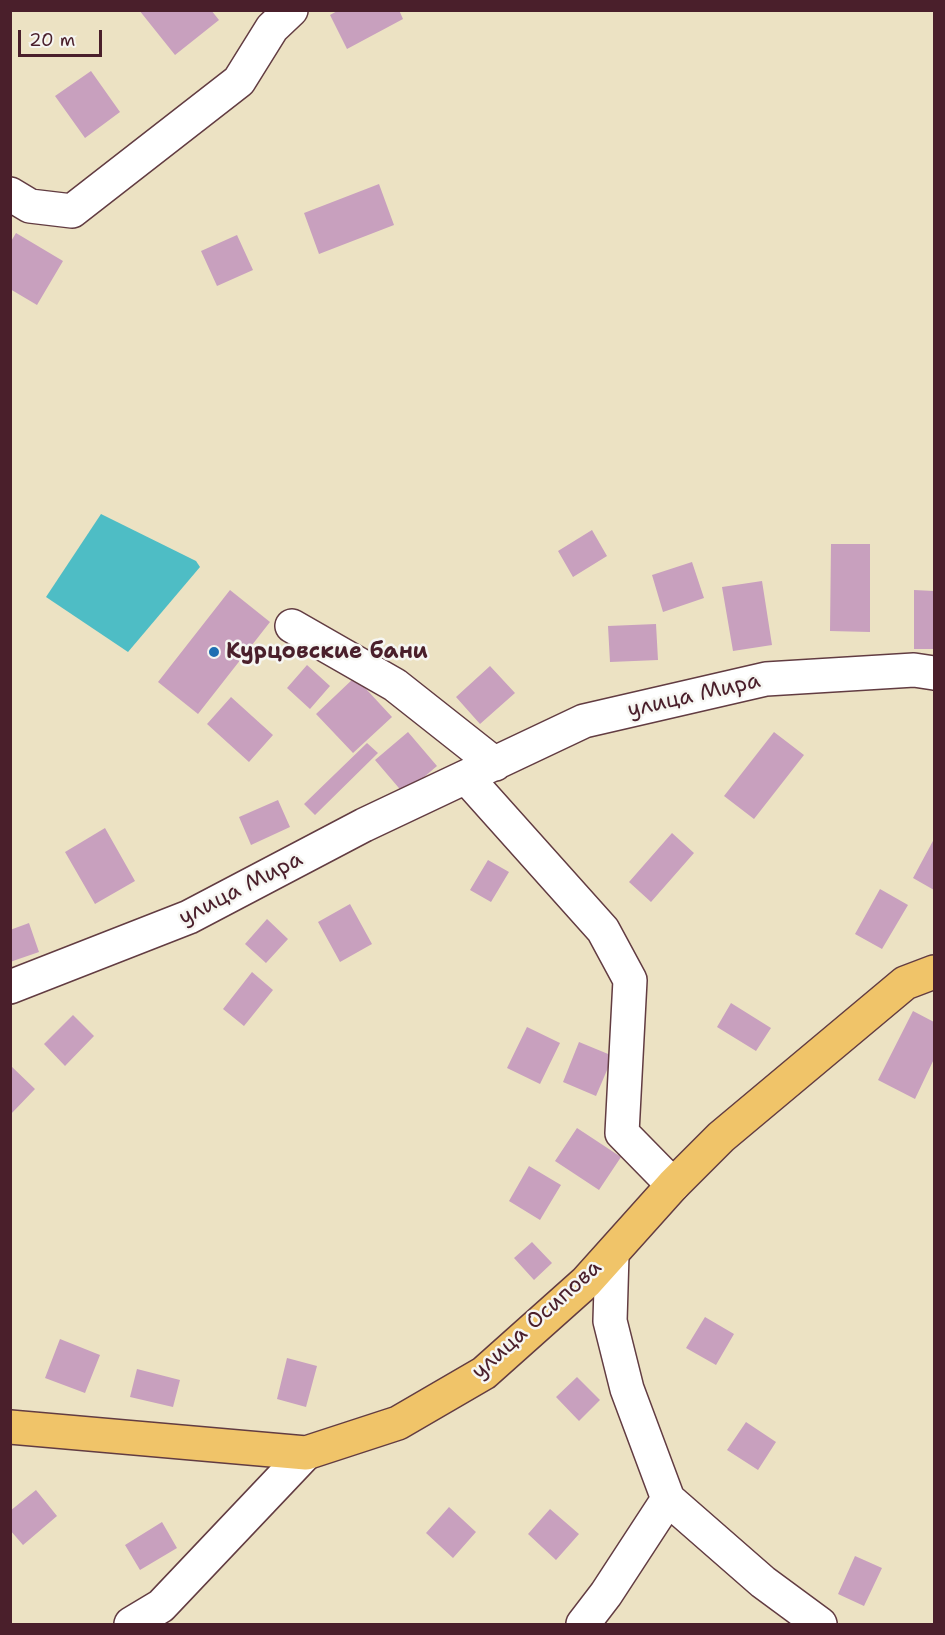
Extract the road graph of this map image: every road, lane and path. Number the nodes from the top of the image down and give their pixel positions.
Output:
1 (291, 10) edge
2 (10, 194) edge
3 (292, 626) dead end
4 (934, 674) edge
5 (481, 771) junction
6 (934, 972) edge
7 (10, 987) edge
8 (673, 1185) junction
9 (612, 1254) junction
10 (10, 1427) edge
11 (306, 1453) junction
12 (668, 1500) junction
13 (131, 1624) edge
14 (583, 1624) edge
15 (820, 1624) edge

1 - 2 street
3 - 5 street
4 - 5 street, улица Мира
5 - 7 street, улица Мира
5 - 8 street
6 - 8 main road, улица Осипова
8 - 9 main road, улица Осипова
9 - 11 main road, улица Осипова
9 - 12 street
10 - 11 main road, улица Осипова
11 - 13 street
12 - 14 street
12 - 15 street

